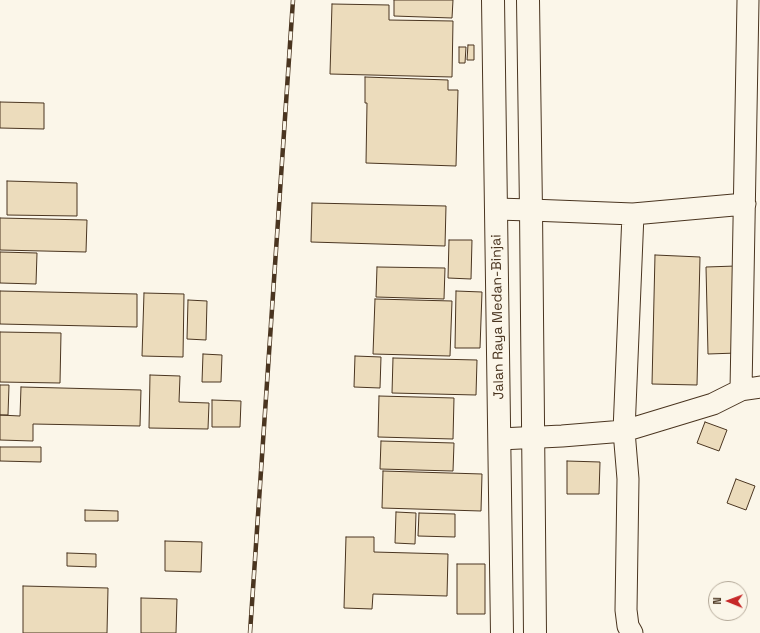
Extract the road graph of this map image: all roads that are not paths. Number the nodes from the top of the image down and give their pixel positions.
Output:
1 (493, 0) edge
2 (528, 0) edge
3 (748, 0) edge
4 (745, 204) junction
5 (496, 210) junction
6 (531, 210) junction
7 (633, 214) junction
8 (750, 388) edge
9 (624, 431) junction
10 (500, 438) junction
11 (533, 438) junction
12 (502, 633) edge
13 (534, 633) edge
14 (632, 633) edge

1 - 5 main road, Jalan Raya Medan-Binjai
2 - 6 main road
3 - 4 street
4 - 7 street
4 - 8 street
5 - 6 street
5 - 10 main road, Jalan Raya Medan-Binjai
6 - 7 street
6 - 11 main road
7 - 9 street
8 - 9 street
9 - 11 street
9 - 14 street
10 - 11 street
10 - 12 main road, Jalan Raya Medan-Binjai
11 - 13 main road

